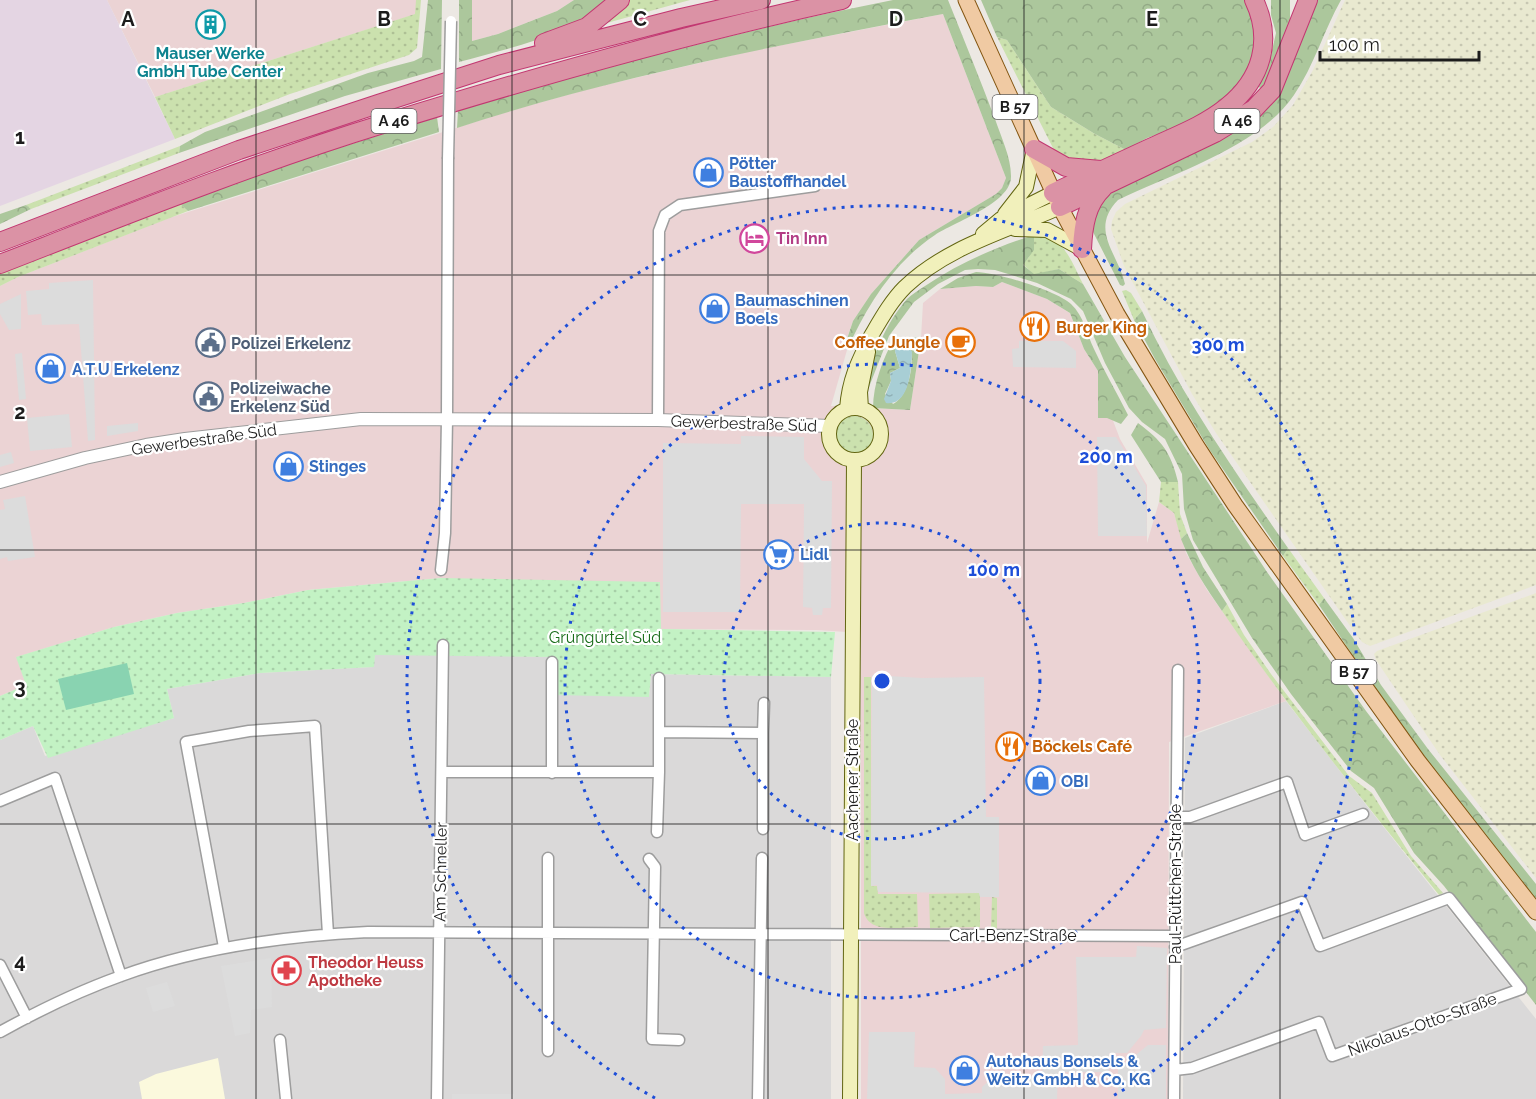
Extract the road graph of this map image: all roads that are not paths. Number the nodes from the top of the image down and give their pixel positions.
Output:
1 (620, 0) edge
2 (761, 0) edge
3 (842, 0) edge
4 (1254, 0) edge
5 (1308, 0) edge
6 (966, 2) edge
7 (451, 21) dead end
8 (499, 65) junction
9 (1034, 149) junction
10 (1105, 177) junction
11 (815, 186) dead end
12 (1056, 200) junction
13 (1004, 224) junction
14 (0, 242) edge
15 (1082, 249) junction
16 (0, 264) edge
17 (854, 409) junction
18 (447, 419) junction
19 (658, 420) junction
20 (830, 426) junction
21 (854, 460) junction
22 (0, 482) edge
23 (441, 570) dead end
24 (443, 645) dead end
25 (552, 662) dead end
26 (1178, 670) dead end
27 (659, 678) dead end
28 (764, 703) dead end
29 (659, 732) junction
30 (764, 734) junction
31 (442, 772) junction
32 (659, 772) junction
33 (552, 773) junction
34 (0, 801) edge
35 (1363, 814) dead end
36 (1176, 818) junction
37 (763, 829) dead end
38 (657, 832) dead end
39 (548, 858) dead end
40 (762, 858) dead end
41 (649, 860) dead end
42 (1536, 912) edge
43 (548, 933) junction
44 (328, 934) junction
45 (439, 934) junction
46 (851, 934) junction
47 (654, 935) junction
48 (760, 935) junction
49 (1175, 936) junction
50 (224, 947) junction
51 (1175, 947) junction
52 (0, 964) edge
53 (121, 976) junction
54 (27, 1018) junction
55 (0, 1032) edge
56 (280, 1040) dead end
57 (679, 1040) dead end
58 (548, 1051) dead end
59 (1175, 1070) junction
60 (286, 1099) edge
61 (438, 1099) edge
62 (758, 1099) edge
63 (850, 1099) edge
64 (1174, 1099) edge

1 - 8 highway, A 46
2 - 8 highway, A 46
3 - 16 highway, A 46
4 - 10 highway
5 - 10 highway, A 46
6 - 9 main road, B 57
7 - 18 street, bridge
8 - 14 highway, A 46
9 - 10 highway
9 - 12 main road, B 57
9 - 13 main road
10 - 12 highway
10 - 15 highway
11 - 19 street, Gewerbestraße Süd
12 - 13 main road
12 - 15 main road, B 57
13 - 15 main road
13 - 17 main road
15 - 42 main road, B 57
17 - 20 main road
17 - 21 main road
18 - 19 street, Gewerbestraße Süd
18 - 22 street, Gewerbestraße Süd
18 - 23 street
19 - 20 street, Gewerbestraße Süd
20 - 21 main road
21 - 46 main road, Aachener Straße
24 - 31 street, Am Schneller
25 - 33 street
26 - 36 street, Paul-Rüttchen-Straße
27 - 29 street
28 - 30 street
29 - 30 street
29 - 32 street
30 - 37 street
31 - 33 street
31 - 45 street, Am Schneller
32 - 33 street
32 - 38 street
34 - 53 street
35 - 36 street
36 - 49 street, Paul-Rüttchen-Straße
39 - 43 street
40 - 48 street
41 - 47 street
43 - 45 street, Carl-Benz-Straße
43 - 47 street, Carl-Benz-Straße
43 - 58 street
44 - 45 street, Carl-Benz-Straße
44 - 50 street, Carl-Benz-Straße
44 - 50 street
45 - 61 street, Am Schneller
46 - 48 street, Carl-Benz-Straße
46 - 49 street, Carl-Benz-Straße
46 - 63 main road, Aachener Straße
47 - 48 street, Carl-Benz-Straße
47 - 57 street
48 - 62 street
49 - 51 street, Paul-Rüttchen-Straße
50 - 53 street, Carl-Benz-Straße
51 - 59 street, Paul-Rüttchen-Straße
51 - 59 street, Nikolaus-Otto-Straße
52 - 54 street
53 - 54 street, Carl-Benz-Straße
54 - 55 street, Carl-Benz-Straße
56 - 60 street
59 - 64 street, Paul-Rüttchen-Straße

